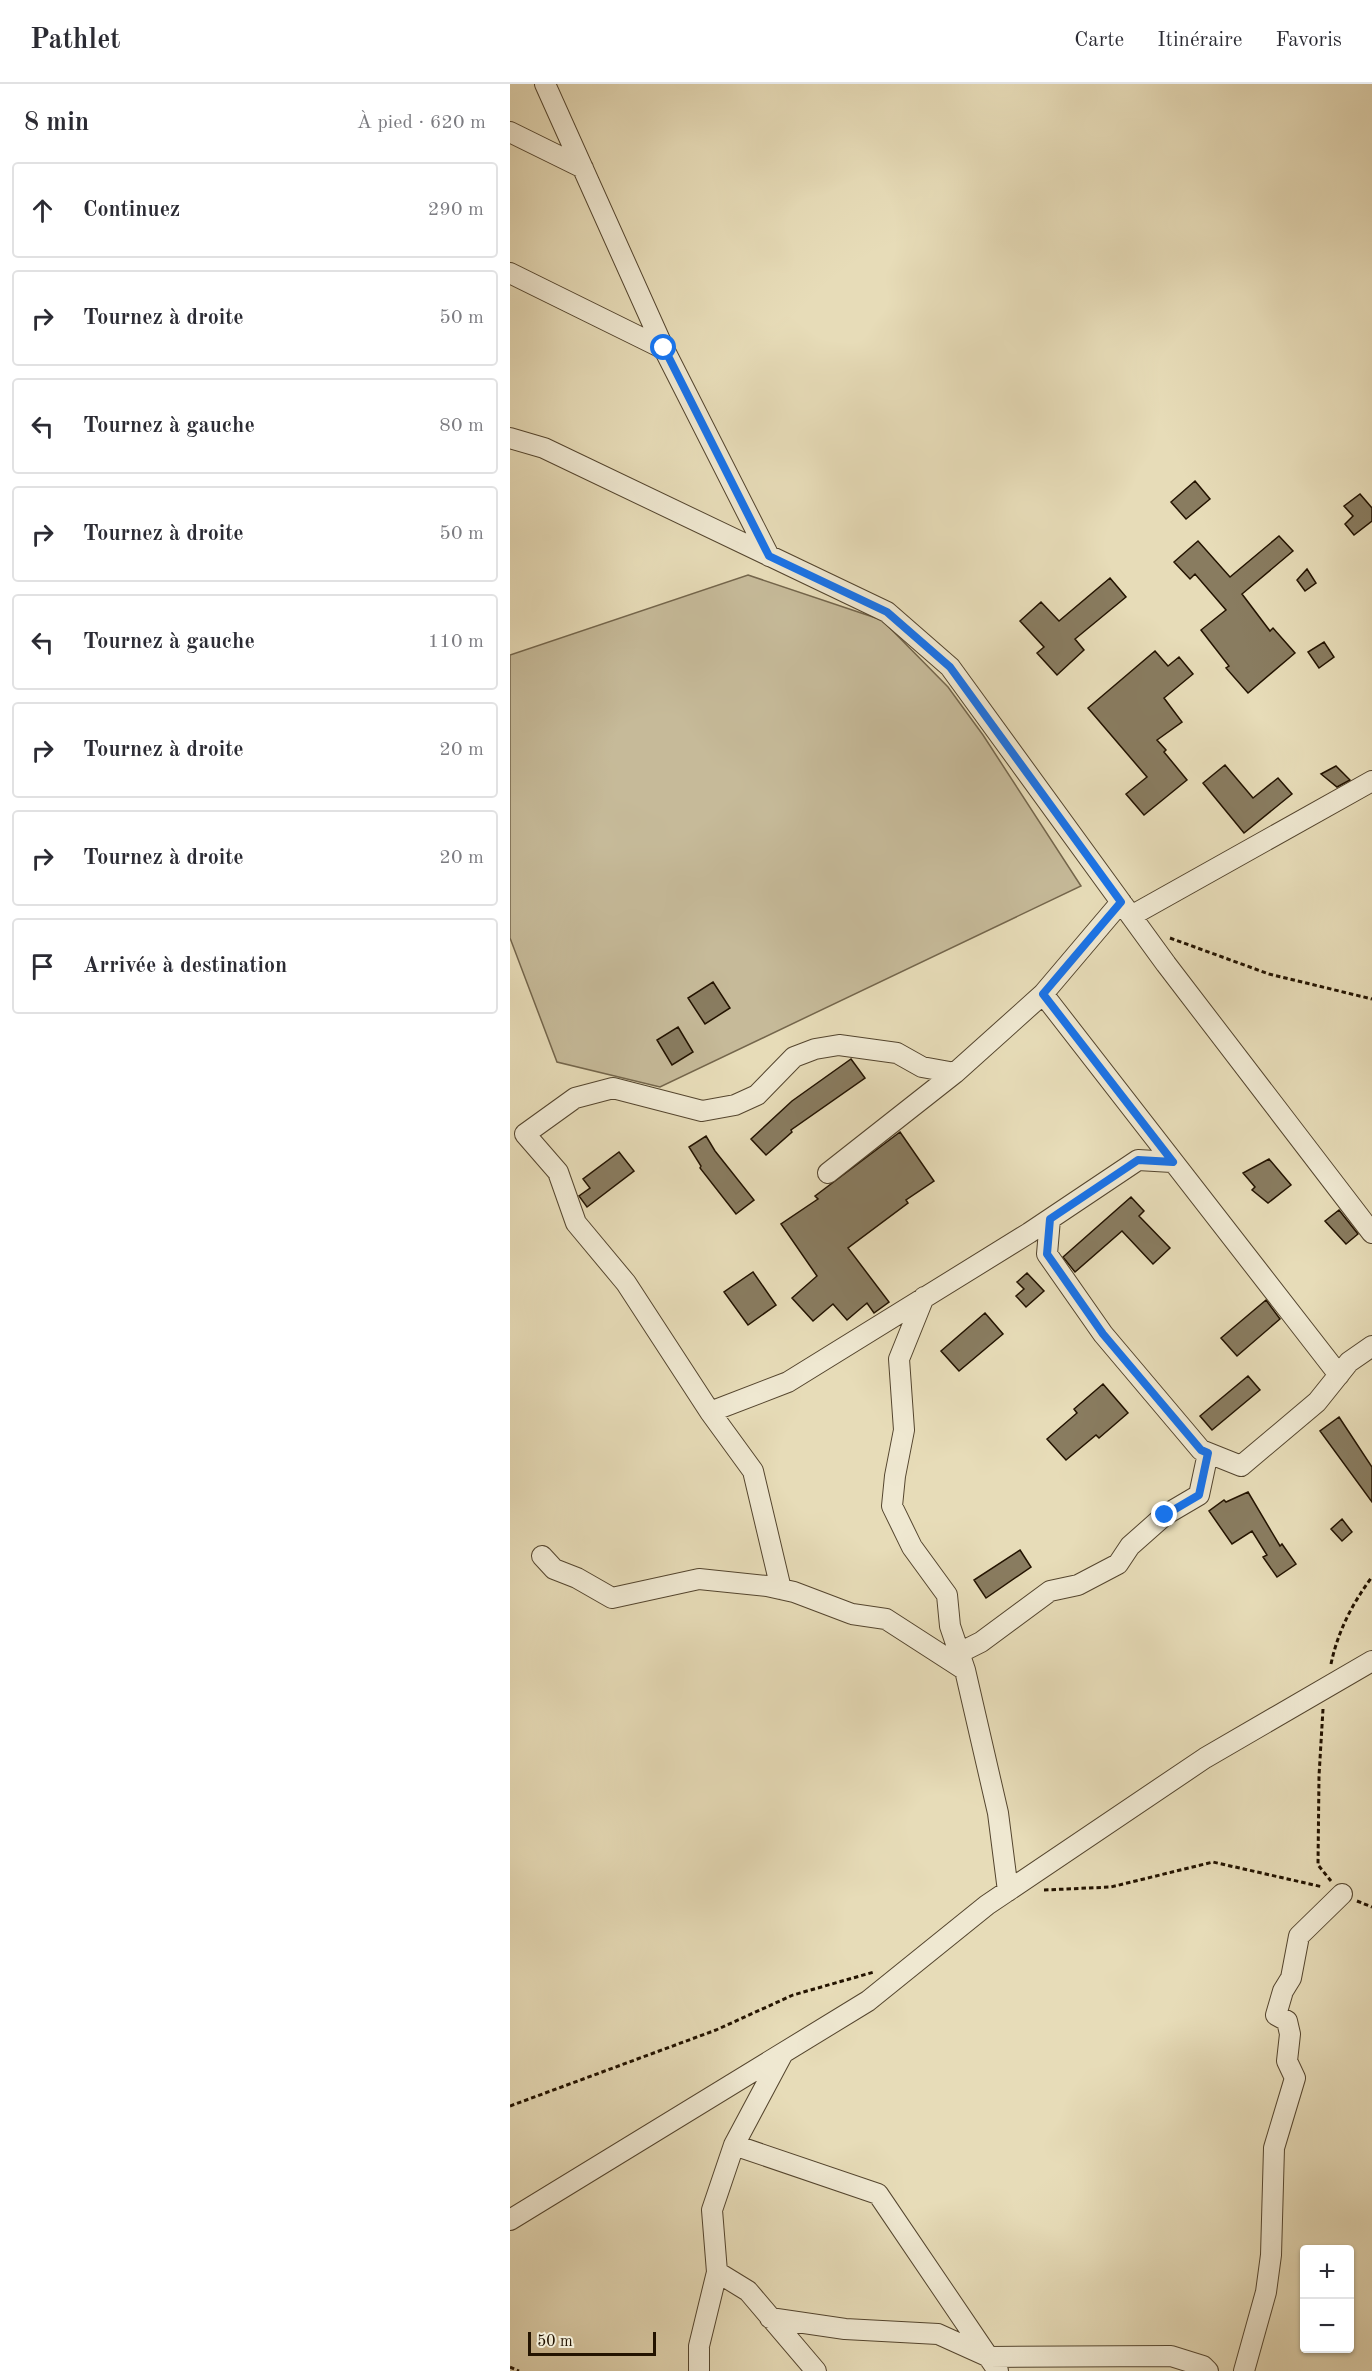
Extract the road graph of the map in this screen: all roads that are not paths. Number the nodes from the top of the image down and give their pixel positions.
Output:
1 (545, 84) edge
2 (510, 132) edge
3 (583, 168) junction
4 (510, 273) edge
5 (664, 348) junction
6 (510, 438) edge
7 (769, 556) junction
8 (1372, 781) edge
9 (1126, 909) junction
10 (1043, 994) junction
11 (955, 1073) junction
12 (1173, 1162) junction
13 (828, 1173) dead end
14 (1050, 1219) junction
15 (1372, 1233) edge
16 (924, 1297) junction
17 (1372, 1346) edge
18 (1339, 1375) junction
19 (710, 1412) junction
20 (1208, 1453) junction
21 (542, 1557) dead end
22 (781, 1589) junction
23 (1372, 1661) edge
24 (962, 1662) junction
25 (1008, 1891) junction
26 (1342, 1894) road end
27 (784, 2053) junction
28 (734, 2145) junction
29 (510, 2220) edge
30 (717, 2272) junction
31 (770, 2318) junction
32 (993, 2364) edge
33 (699, 2371) edge
34 (816, 2371) edge
35 (1208, 2371) edge
36 (1244, 2371) edge

1 - 3 street
2 - 3 street
3 - 5 street
4 - 5 street
5 - 7 street
6 - 7 street
7 - 9 street
8 - 9 street
9 - 10 street
9 - 15 street
10 - 11 street
10 - 12 street
11 - 13 street
11 - 19 street
12 - 14 street
12 - 18 street
14 - 16 street
14 - 20 street
16 - 19 street
16 - 24 street
17 - 18 street
18 - 20 street
19 - 22 street
20 - 24 street
21 - 22 street
22 - 24 street
23 - 25 street
24 - 25 street
25 - 27 street
26 - 36 street
27 - 28 street
27 - 29 street
28 - 30 street
28 - 32 street
30 - 31 street
30 - 33 street
31 - 32 street
31 - 34 street
32 - 35 street

